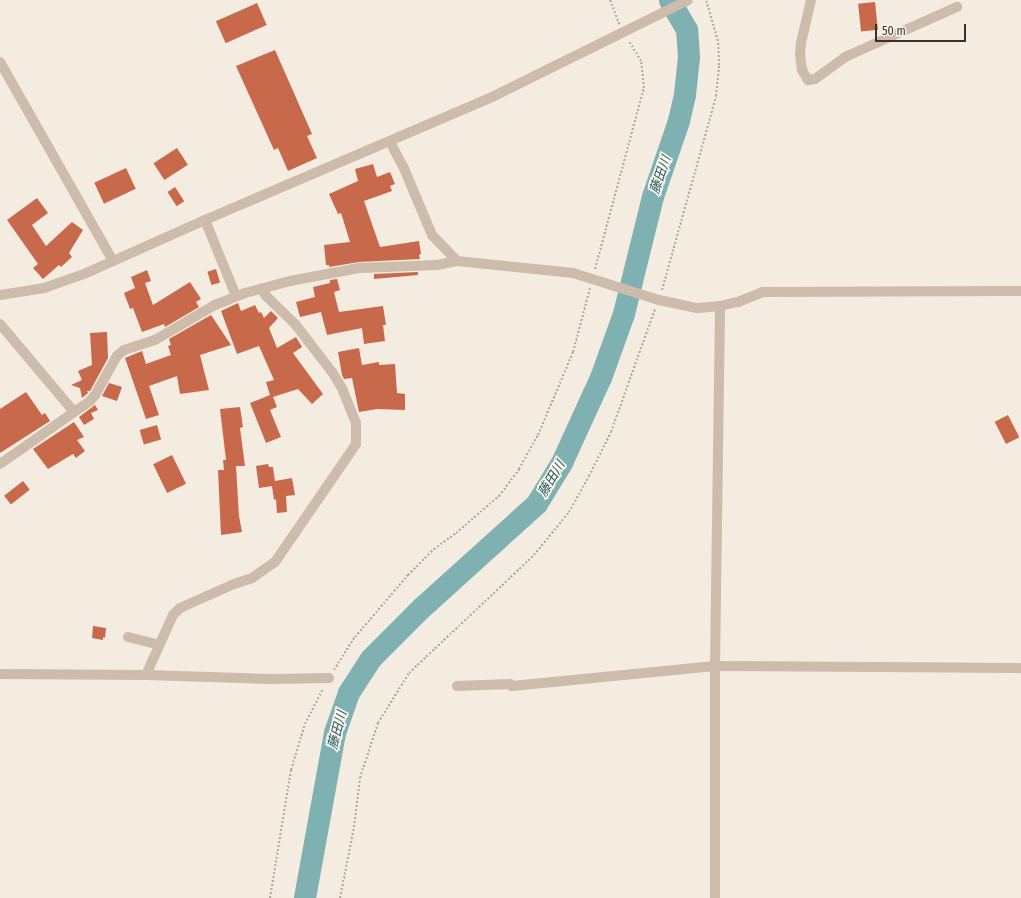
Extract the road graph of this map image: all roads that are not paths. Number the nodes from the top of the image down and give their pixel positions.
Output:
1 (688, 0) edge
2 (811, 0) edge
3 (957, 7) dead end
4 (0, 62) edge
5 (390, 142) junction
6 (205, 220) junction
7 (113, 261) junction
8 (456, 261) junction
9 (261, 288) junction
10 (1021, 290) edge
11 (0, 295) edge
12 (236, 296) junction
13 (720, 306) junction
14 (0, 324) edge
15 (74, 412) junction
16 (0, 464) edge
17 (128, 637) dead end
18 (159, 645) junction
19 (715, 666) junction
20 (1021, 668) edge
21 (0, 674) edge
22 (146, 675) junction
23 (329, 678) road end
24 (457, 686) dead end
25 (715, 898) edge

1 - 5 street
2 - 3 street
4 - 7 street
5 - 6 street
5 - 8 street
6 - 7 street
6 - 12 street
7 - 11 street
8 - 9 street
8 - 13 street
9 - 12 street
9 - 18 street
10 - 13 street
12 - 15 street
13 - 19 street
14 - 15 street
15 - 16 street
17 - 18 street
18 - 22 street
19 - 20 street
19 - 24 street
19 - 25 street
21 - 22 street
22 - 23 street

